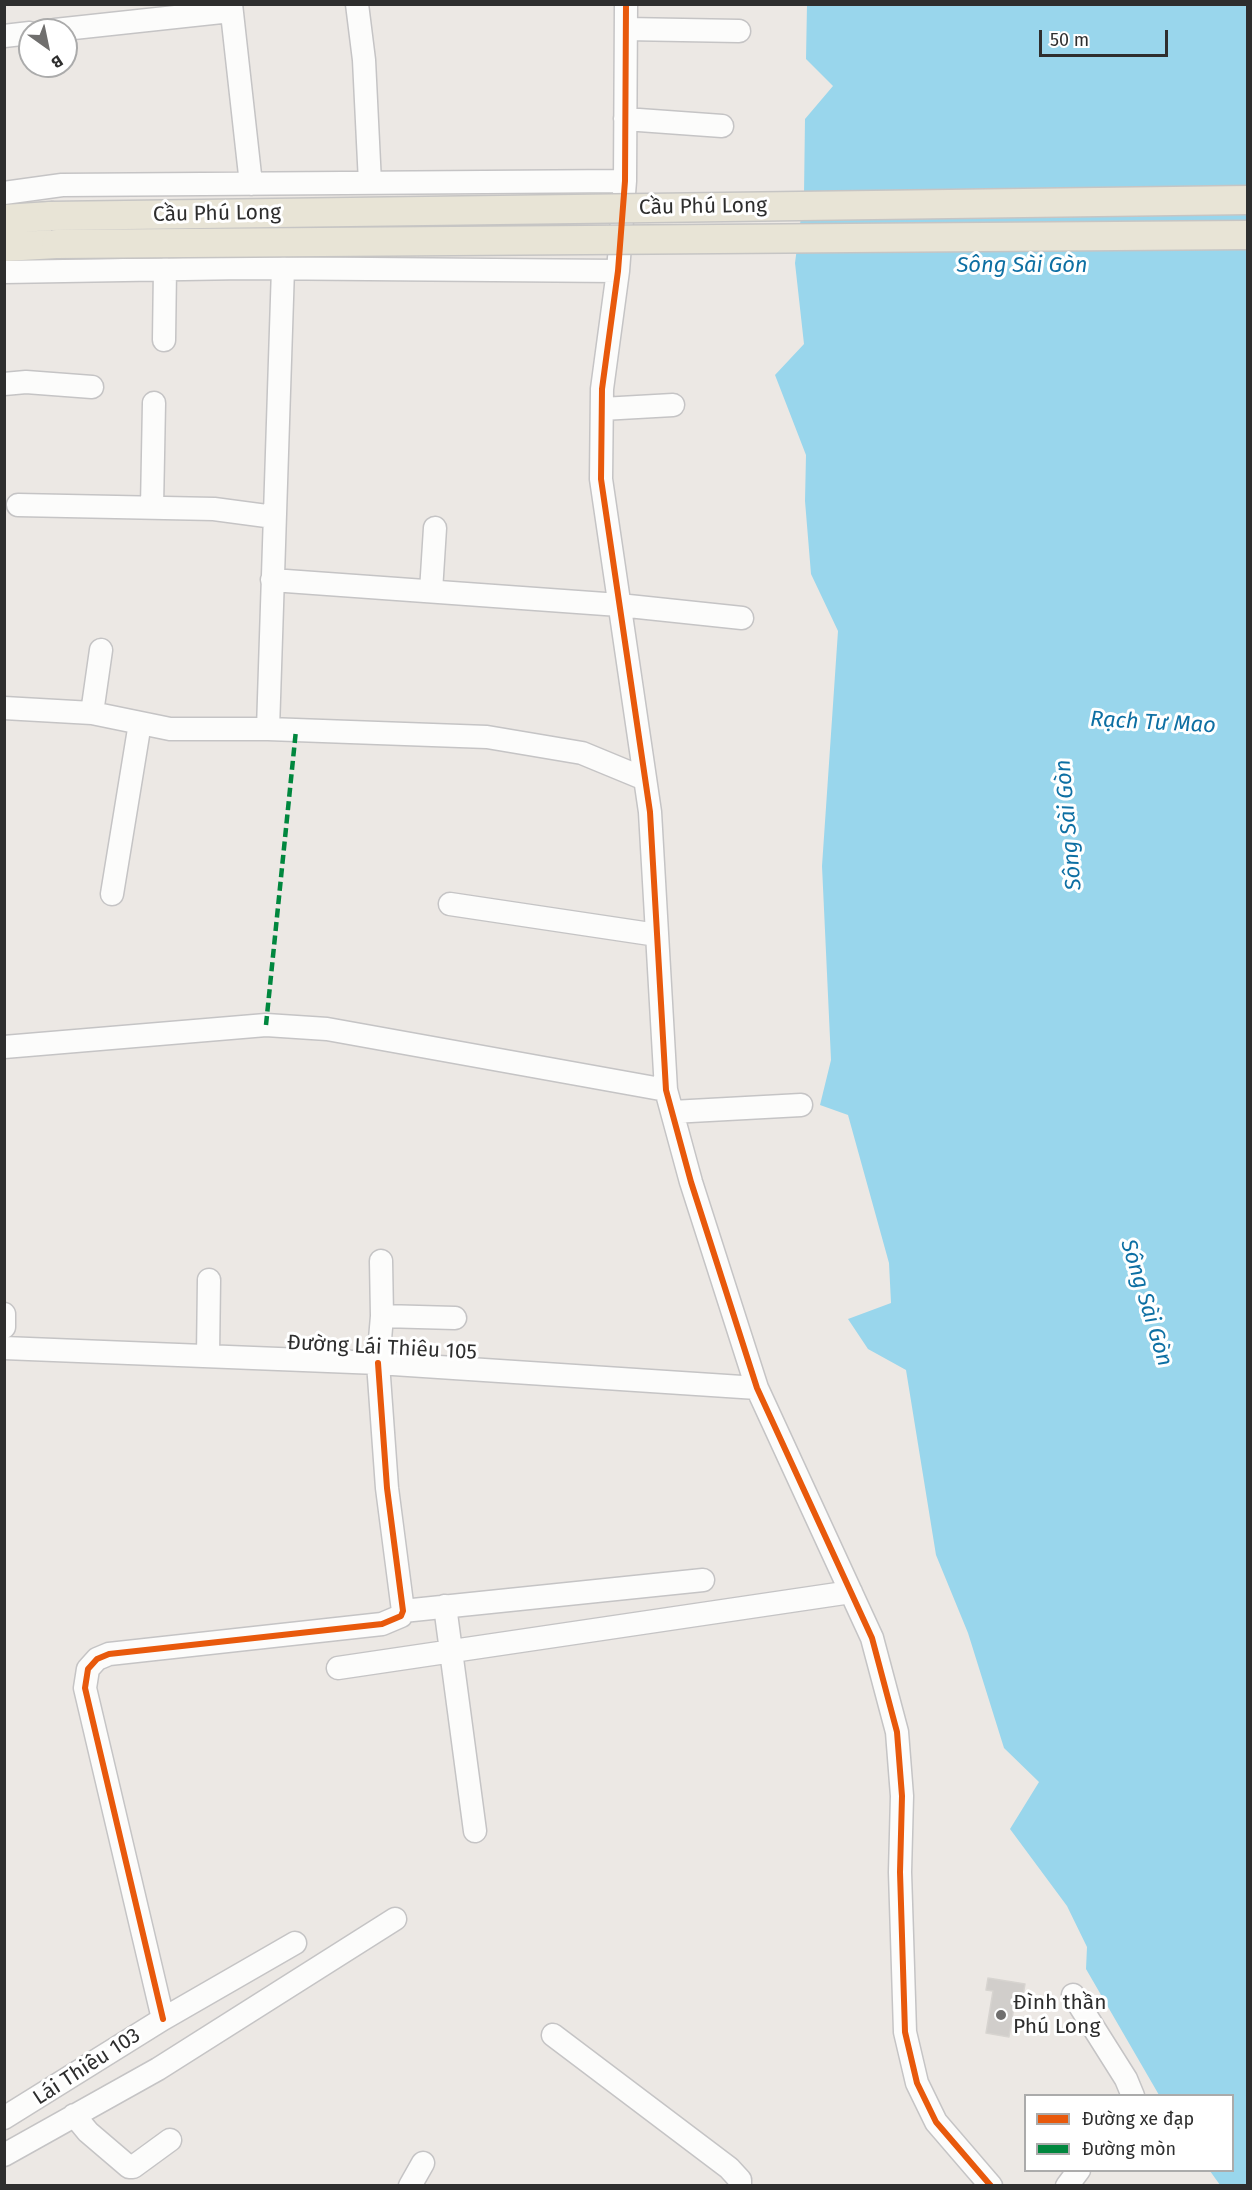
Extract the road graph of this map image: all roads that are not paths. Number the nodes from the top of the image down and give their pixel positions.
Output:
1 (357, 4) edge
2 (626, 4) edge
3 (232, 6) edge
4 (78, 27) edge
5 (626, 29) junction
6 (739, 31) dead end
7 (625, 119) junction
8 (722, 126) dead end
9 (625, 182) junction
10 (370, 183) junction
11 (251, 184) junction
12 (4, 193) edge
13 (1248, 200) edge
14 (4, 219) edge
15 (1248, 235) edge
16 (4, 247) edge
17 (283, 268) junction
18 (165, 269) junction
19 (618, 271) junction
20 (4, 272) edge
21 (164, 339) dead end
22 (4, 384) edge
23 (92, 387) dead end
24 (154, 403) dead end
25 (673, 405) dead end
26 (602, 409) junction
27 (18, 505) dead end
28 (152, 507) junction
29 (274, 518) junction
30 (435, 528) dead end
31 (272, 580) junction
32 (431, 591) junction
33 (619, 605) junction
34 (742, 618) dead end
35 (101, 650) dead end
36 (4, 708) edge
37 (92, 712) junction
38 (140, 723) junction
39 (268, 729) junction
40 (645, 779) junction
41 (112, 894) dead end
42 (450, 904) dead end
43 (657, 935) junction
44 (4, 1047) edge
45 (669, 1101) junction
46 (801, 1105) dead end
47 (381, 1261) dead end
48 (209, 1280) dead end
49 (4, 1314) edge
50 (382, 1316) junction
51 (455, 1318) dead end
52 (4, 1327) edge
53 (4, 1348) edge
54 (208, 1348) junction
55 (378, 1363) junction
56 (757, 1388) junction
57 (703, 1580) dead end
58 (851, 1592) junction
59 (403, 1611) junction
60 (448, 1630) junction
61 (338, 1668) dead end
62 (475, 1832) dead end
63 (395, 1919) dead end
64 (295, 1943) dead end
65 (1073, 1995) dead end
66 (163, 2019) junction
67 (553, 2035) dead end
68 (1133, 2094) edge
69 (74, 2115) junction
70 (4, 2118) edge
71 (170, 2140) dead end
72 (4, 2155) edge
73 (423, 2163) dead end
74 (1078, 2172) edge
75 (410, 2186) edge
76 (740, 2186) edge
77 (991, 2186) edge
78 (1067, 2186) edge

1 - 10 street
2 - 5 street
3 - 4 street
3 - 11 street
5 - 6 street
5 - 7 street
7 - 8 street
7 - 9 street
9 - 10 street
9 - 19 street
10 - 11 street
11 - 12 street
13 - 14 main road, Cầu Phú Long, bridge
15 - 16 main road, Cầu Phú Long, bridge
17 - 18 street
17 - 19 street
17 - 29 street
18 - 20 street
18 - 21 street
19 - 26 street
22 - 23 street
24 - 28 street
25 - 26 street
26 - 33 street
27 - 28 street
28 - 29 street
29 - 31 street
30 - 32 street
31 - 32 street
31 - 39 street
32 - 33 street
33 - 34 street
33 - 40 street
35 - 37 street
36 - 37 street
37 - 38 street
38 - 39 street
38 - 41 street
39 - 40 street
40 - 43 street
42 - 43 street
43 - 45 street
44 - 45 street
45 - 46 street
45 - 56 street
47 - 50 street
48 - 54 street
49 - 52 street
50 - 51 street
50 - 55 street
53 - 54 street, Đường Lái Thiêu 105
54 - 55 street, Đường Lái Thiêu 105
55 - 56 street, Đường Lái Thiêu 105
55 - 59 street
56 - 58 street
57 - 60 street
58 - 60 street
58 - 77 street
59 - 60 street
59 - 66 street
60 - 61 street
60 - 62 street
63 - 69 street
64 - 66 street, Lái Thiêu 103
65 - 68 street
66 - 70 street, Lái Thiêu 103
67 - 76 street
69 - 71 street
69 - 72 street
73 - 75 street
74 - 78 street

